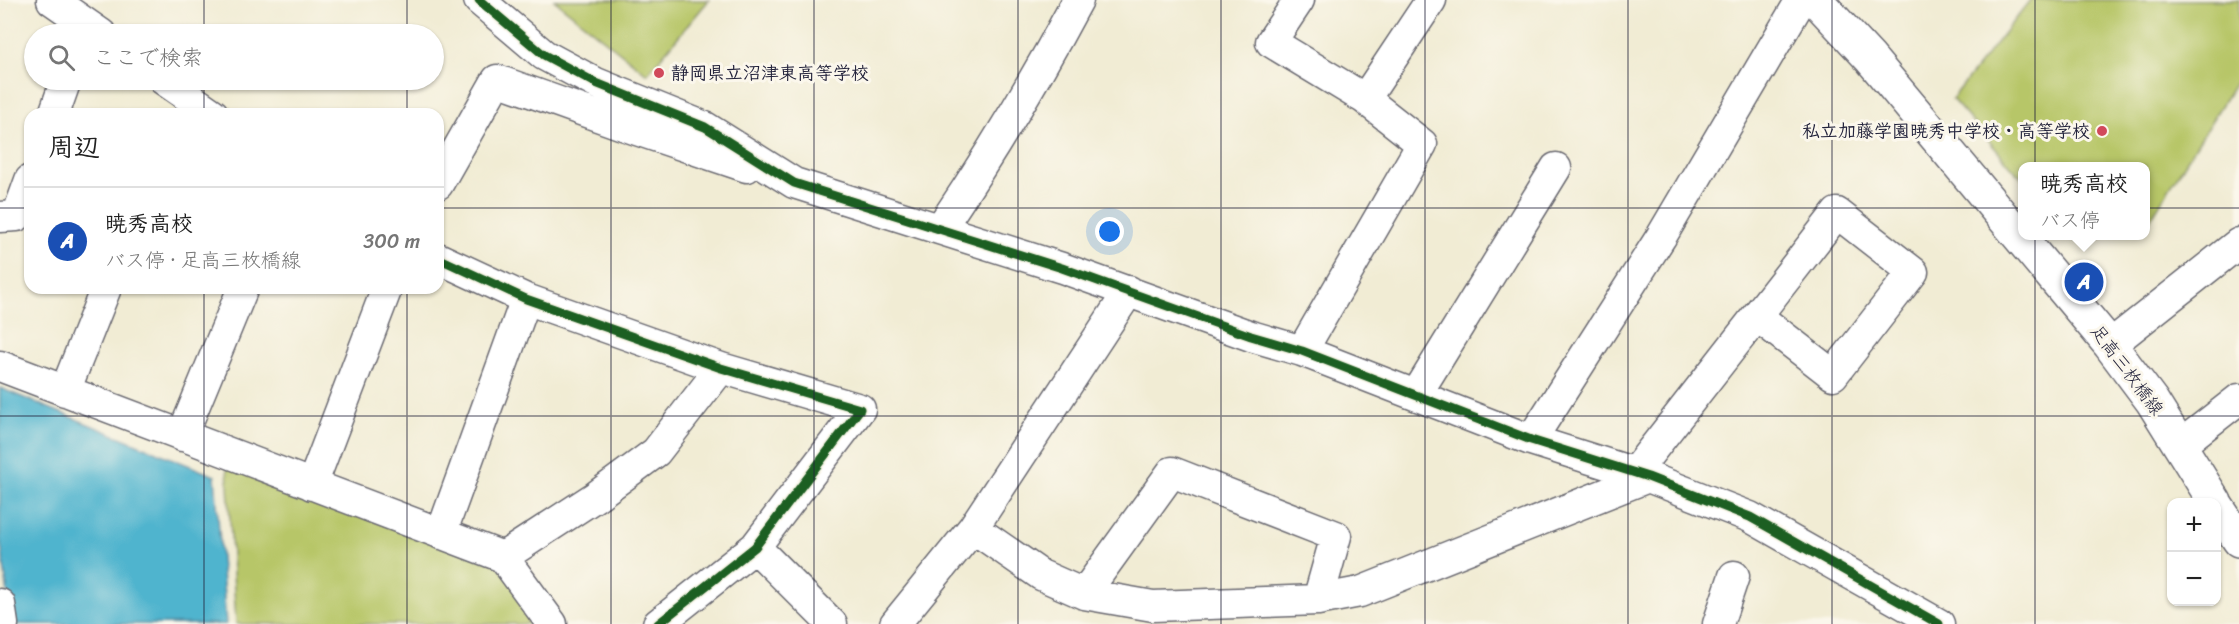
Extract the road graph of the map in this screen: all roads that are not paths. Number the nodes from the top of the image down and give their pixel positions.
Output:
1 (52, 0) edge
2 (478, 0) edge
3 (1078, 0) edge
4 (1299, 0) edge
5 (1431, 0) edge
6 (1801, 0) edge
7 (1816, 0) edge
8 (81, 24) edge
9 (62, 90) edge
10 (174, 96) edge
11 (1365, 99) junction
12 (56, 108) edge
13 (200, 108) edge
14 (1556, 168) dead end
15 (444, 173) edge
16 (794, 183) junction
17 (24, 197) edge
18 (0, 217) edge
19 (940, 229) junction
20 (2018, 235) edge
21 (2022, 240) edge
22 (2239, 243) edge
23 (444, 261) edge
24 (1129, 291) junction
25 (104, 294) edge
26 (241, 294) edge
27 (385, 294) edge
28 (526, 299) junction
29 (1757, 316) junction
30 (2110, 345) junction
31 (1302, 351) junction
32 (0, 366) edge
33 (721, 368) junction
34 (65, 391) junction
35 (1416, 395) junction
36 (2239, 399) edge
37 (182, 436) junction
38 (1531, 440) junction
39 (2179, 446) junction
40 (1641, 475) junction
41 (312, 485) junction
42 (2212, 498) edge
43 (2221, 512) edge
44 (973, 528) junction
45 (441, 534) junction
46 (2239, 540) edge
47 (755, 547) junction
48 (503, 557) junction
49 (1734, 576) dead end
50 (1084, 594) junction
51 (1318, 600) junction
52 (0, 604) edge
53 (3, 624) edge
54 (552, 624) edge
55 (658, 624) edge
56 (832, 624) edge
57 (895, 624) edge
58 (1718, 624) edge
59 (1939, 624) edge

1 - 8 street
2 - 16 street
3 - 19 street
4 - 11 street
5 - 11 street
6 - 38 street
7 - 20 main road, 足高三枚橋線
9 - 12 street
10 - 13 street
11 - 31 street
14 - 35 street
15 - 16 street
16 - 19 street
17 - 18 street
19 - 24 street
21 - 30 main road, 足高三枚橋線
22 - 30 street
23 - 28 street
24 - 31 street
24 - 44 street
25 - 34 street
26 - 37 street
27 - 41 street
28 - 33 street
28 - 45 street
29 - 29 street
29 - 40 street
30 - 39 main road, 足高三枚橋線
31 - 35 street
32 - 34 street
33 - 47 street
33 - 48 street
34 - 37 street
35 - 38 street
36 - 39 street
37 - 41 street
38 - 40 street
39 - 42 main road, 足高三枚橋線
40 - 51 street
40 - 59 street
41 - 45 street
43 - 46 main road, 足高三枚橋線
44 - 50 street
44 - 57 street
45 - 48 street
47 - 55 street
47 - 56 street
48 - 54 street
49 - 58 street
50 - 51 street
50 - 51 street
52 - 53 street

